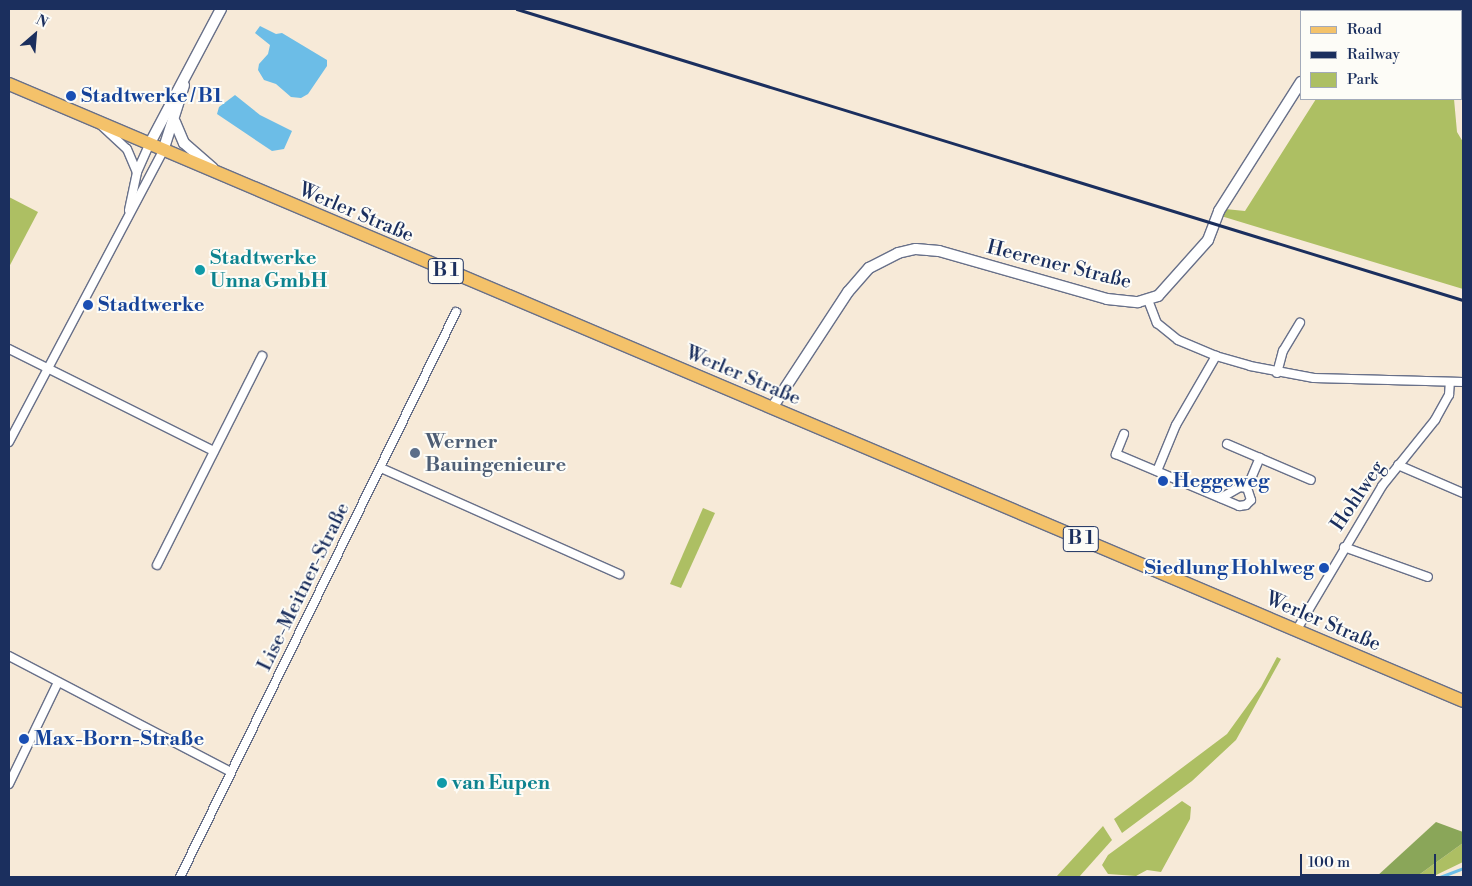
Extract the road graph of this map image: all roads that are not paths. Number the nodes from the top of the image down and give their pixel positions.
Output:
1 (221, 9) edge
2 (186, 79) junction
3 (9, 84) edge
4 (1300, 84) edge
5 (175, 122) junction
6 (100, 125) junction
7 (149, 145) junction
8 (163, 151) junction
9 (137, 172) junction
10 (219, 174) junction
11 (129, 212) junction
12 (1148, 300) junction
13 (456, 312) dead end
14 (1300, 322) dead end
15 (9, 349) edge
16 (262, 356) dead end
17 (1216, 356) junction
18 (47, 368) junction
19 (1277, 373) junction
20 (1450, 382) junction
21 (1463, 382) edge
22 (772, 408) junction
23 (1124, 434) dead end
24 (9, 442) edge
25 (1228, 444) dead end
26 (214, 451) junction
27 (1260, 458) junction
28 (1398, 465) junction
29 (381, 468) junction
30 (1157, 471) junction
31 (1311, 480) dead end
32 (1247, 488) junction
33 (1463, 493) edge
34 (1221, 498) junction
35 (1344, 547) junction
36 (157, 565) dead end
37 (619, 574) dead end
38 (1428, 577) dead end
39 (1296, 631) junction
40 (9, 656) edge
41 (58, 682) junction
42 (1463, 701) edge
43 (231, 772) junction
44 (9, 784) edge
45 (180, 877) edge

1 - 2 street
2 - 5 street
2 - 7 street
3 - 6 main road, Werler Straße / B 1
4 - 12 street, Heerener Straße
5 - 8 street
5 - 10 street
6 - 7 main road, Werler Straße / B 1
6 - 9 street
7 - 8 main road, Werler Straße / B 1
7 - 9 street
8 - 10 main road, Werler Straße / B 1
8 - 11 street
9 - 11 street
10 - 22 main road, Werler Straße / B 1
11 - 18 street
12 - 17 street
12 - 22 street, Heerener Straße
13 - 29 street, Lise-Meitner-Straße
14 - 19 street
15 - 18 street
16 - 26 street
17 - 19 street
17 - 30 street
18 - 24 street
18 - 26 street
19 - 20 street
20 - 21 street
20 - 28 street, Hohlweg
22 - 39 main road, Werler Straße / B 1
23 - 30 street
25 - 27 street
26 - 36 street
27 - 31 street
27 - 32 street
28 - 33 street
28 - 35 street, Hohlweg
29 - 37 street
29 - 43 street, Lise-Meitner-Straße
30 - 34 street
32 - 34 street
32 - 34 street
35 - 38 street
35 - 39 street, Hohlweg
39 - 42 main road, Werler Straße / B 1
40 - 41 street
41 - 43 street
41 - 44 street
43 - 45 street, Lise-Meitner-Straße

